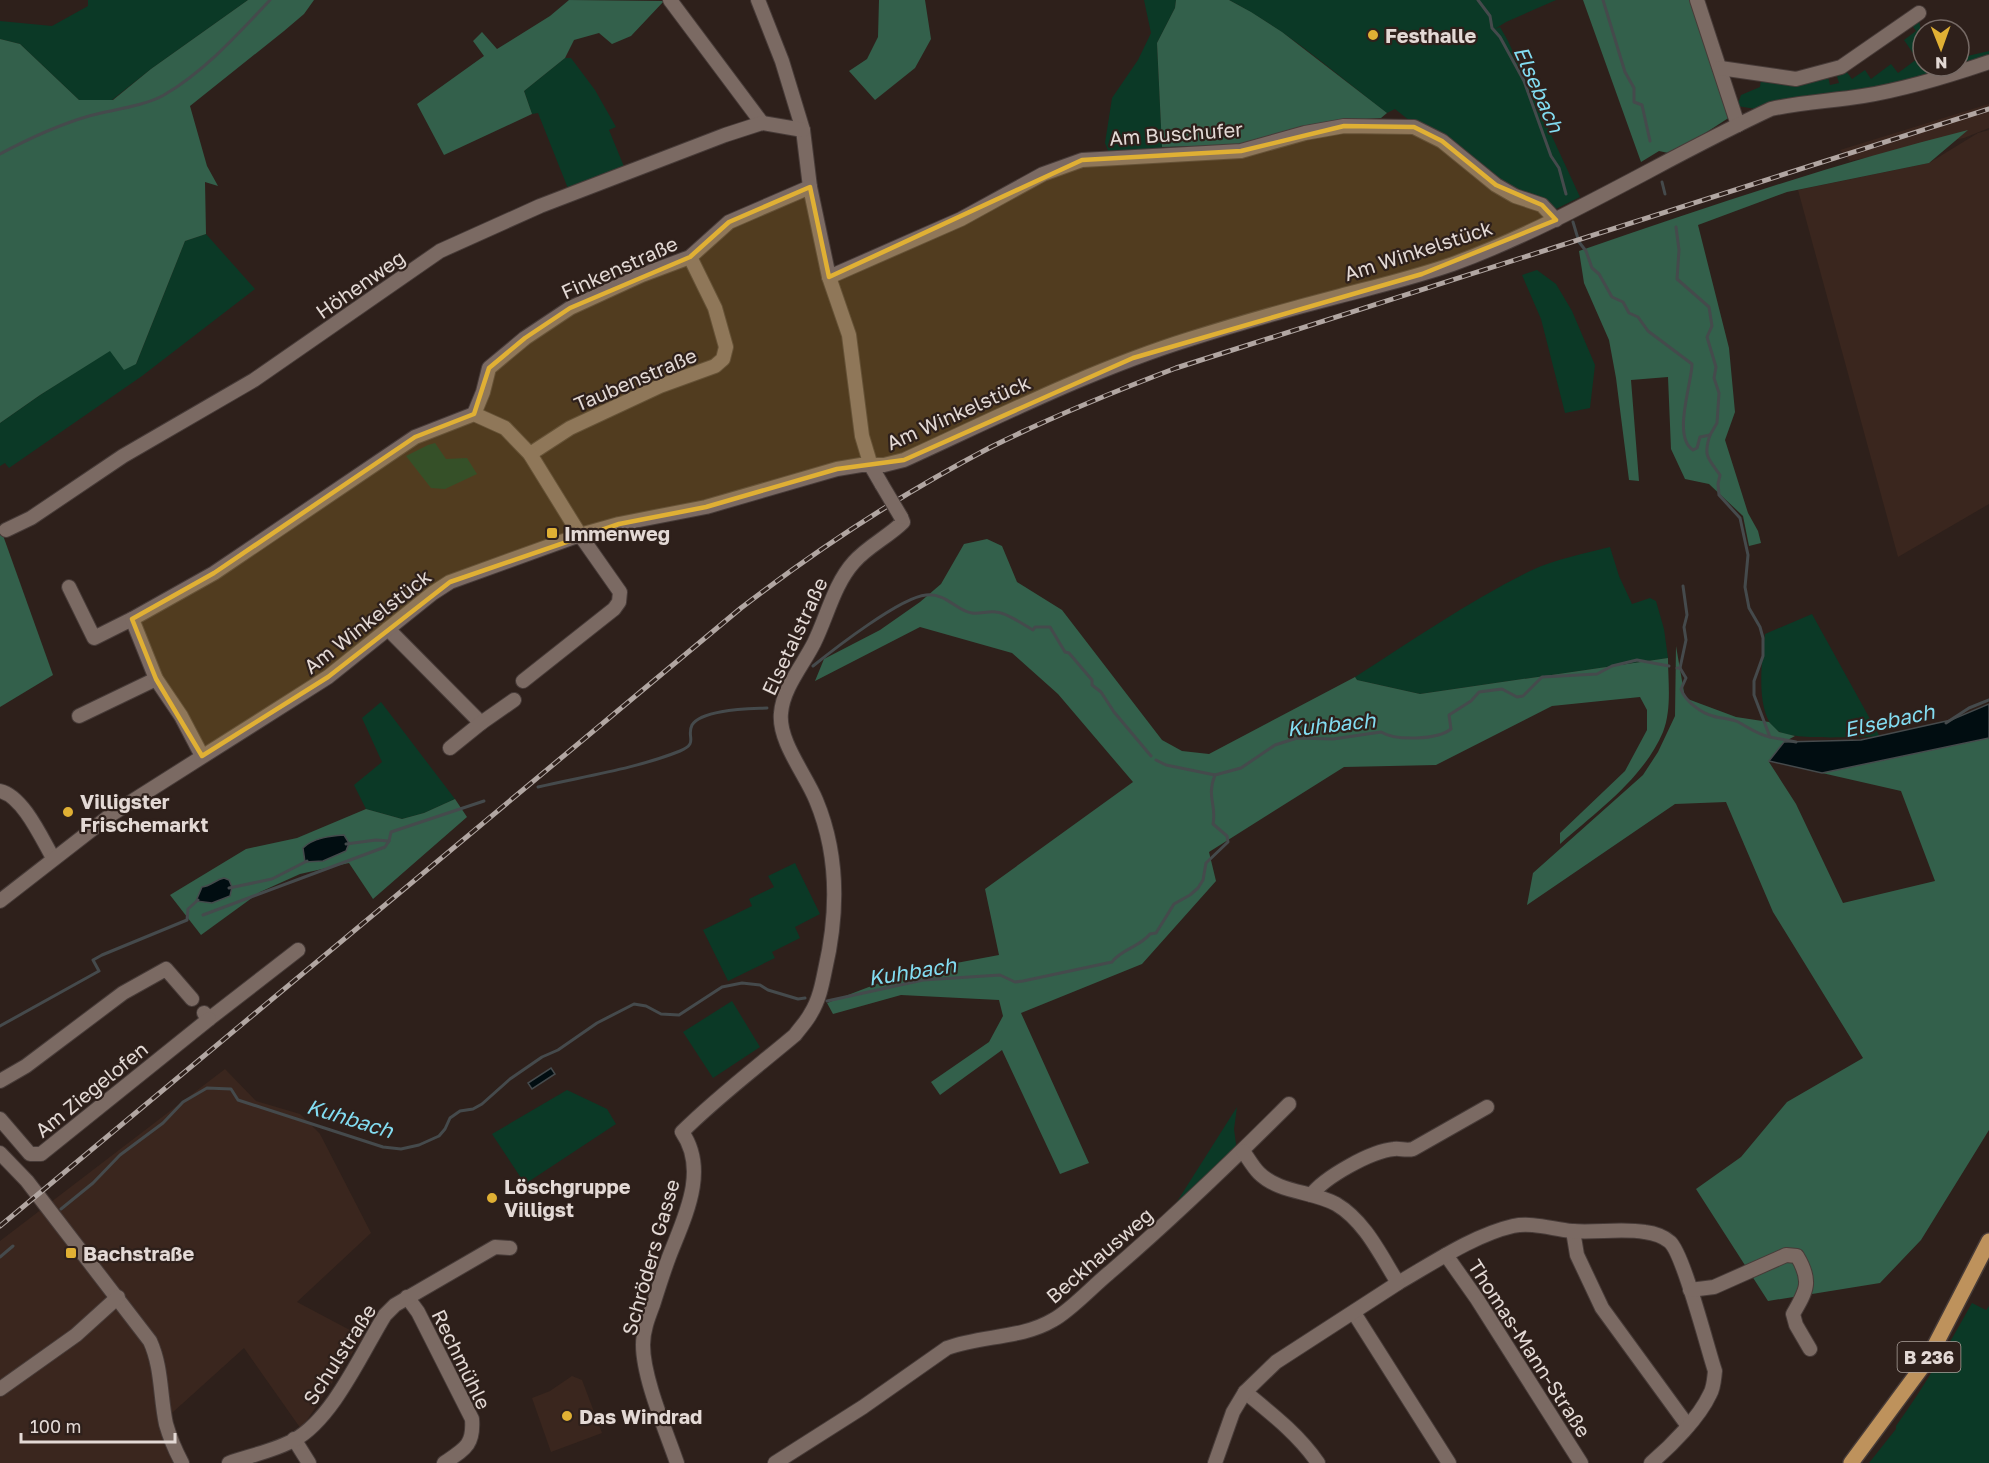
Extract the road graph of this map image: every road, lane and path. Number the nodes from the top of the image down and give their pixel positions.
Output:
1 (670, 0) edge
2 (758, 0) edge
3 (1697, 0) edge
4 (1919, 13) dead end
5 (1989, 62) edge
6 (1720, 68) junction
7 (762, 123) junction
8 (1738, 125) junction
9 (803, 130) junction
10 (810, 187) junction
11 (1556, 220) junction
12 (690, 257) junction
13 (829, 277) junction
14 (474, 414) junction
15 (530, 454) junction
16 (871, 466) junction
17 (6, 530) dead end
18 (580, 535) junction
19 (69, 587) dead end
20 (132, 620) junction
21 (388, 629) junction
22 (156, 679) junction
23 (523, 681) dead end
24 (514, 700) dead end
25 (79, 716) dead end
26 (481, 723) junction
27 (450, 748) dead end
28 (202, 756) junction
29 (0, 791) edge
30 (53, 858) junction
31 (0, 901) edge
32 (298, 950) dead end
33 (192, 999) dead end
34 (0, 1081) edge
35 (1289, 1104) dead end
36 (1487, 1107) dead end
37 (0, 1119) edge
38 (682, 1132) joint
39 (1243, 1151) junction
40 (0, 1153) edge
41 (1311, 1195) junction
42 (1572, 1231) junction
43 (1989, 1240) edge
44 (510, 1248) dead end
45 (1446, 1255) junction
46 (1398, 1283) junction
47 (1690, 1290) junction
48 (118, 1297) junction
49 (407, 1297) junction
50 (1354, 1313) junction
51 (1810, 1349) dead end
52 (0, 1389) edge
53 (1245, 1392) junction
54 (1688, 1426) junction
55 (294, 1440) junction
56 (182, 1463) edge
57 (229, 1463) edge
58 (309, 1463) edge
59 (444, 1463) edge
60 (677, 1463) edge
61 (775, 1463) edge
62 (1215, 1463) edge
63 (1318, 1463) edge
64 (1449, 1463) edge
65 (1581, 1463) edge
66 (1651, 1463) edge
67 (1851, 1463) edge

1 - 7 street
2 - 9 street, Elsetalstraße
3 - 6 street
4 - 6 street
5 - 8 street, Am Winkelstück
6 - 8 street
7 - 9 street
7 - 17 street, Höhenweg
8 - 11 street, Am Winkelstück
9 - 10 street, Elsetalstraße
10 - 12 street, Finkenstraße
10 - 13 street, Elsetalstraße
11 - 13 street, Am Buschufer
11 - 16 street, Am Winkelstück
12 - 14 street, Finkenstraße
12 - 15 street, Taubenstraße
13 - 16 street, Elsetalstraße
14 - 15 street
14 - 20 street
15 - 18 street
16 - 18 street, Am Winkelstück
16 - 38 street, Elsetalstraße, bridge
18 - 21 street, Am Winkelstück
18 - 23 street
19 - 20 street
20 - 22 street
21 - 26 street
21 - 28 street, Am Winkelstück
22 - 25 street
22 - 28 street
24 - 26 street
26 - 27 street
28 - 30 street, Am Winkelstück
29 - 30 street
30 - 31 street, Am Winkelstück
32 - 37 street, Am Ziegelofen
33 - 34 street
35 - 39 street, Beckhausweg
36 - 41 street
38 - 60 street, Schröders Gasse
39 - 41 street
39 - 61 street, Beckhausweg
40 - 48 street
41 - 46 street
42 - 45 street
42 - 47 street
42 - 54 street
43 - 67 main road, B 236
44 - 49 street, Schulstraße
45 - 46 street
45 - 65 street, Thomas-Mann-Straße
46 - 50 street
47 - 51 street
47 - 54 street
48 - 52 street
48 - 56 street
49 - 55 street, Schulstraße
49 - 59 street, Rechmühle
50 - 53 street
50 - 64 street
53 - 62 street
53 - 63 street
54 - 66 street
55 - 57 street, Schulstraße
55 - 58 street

